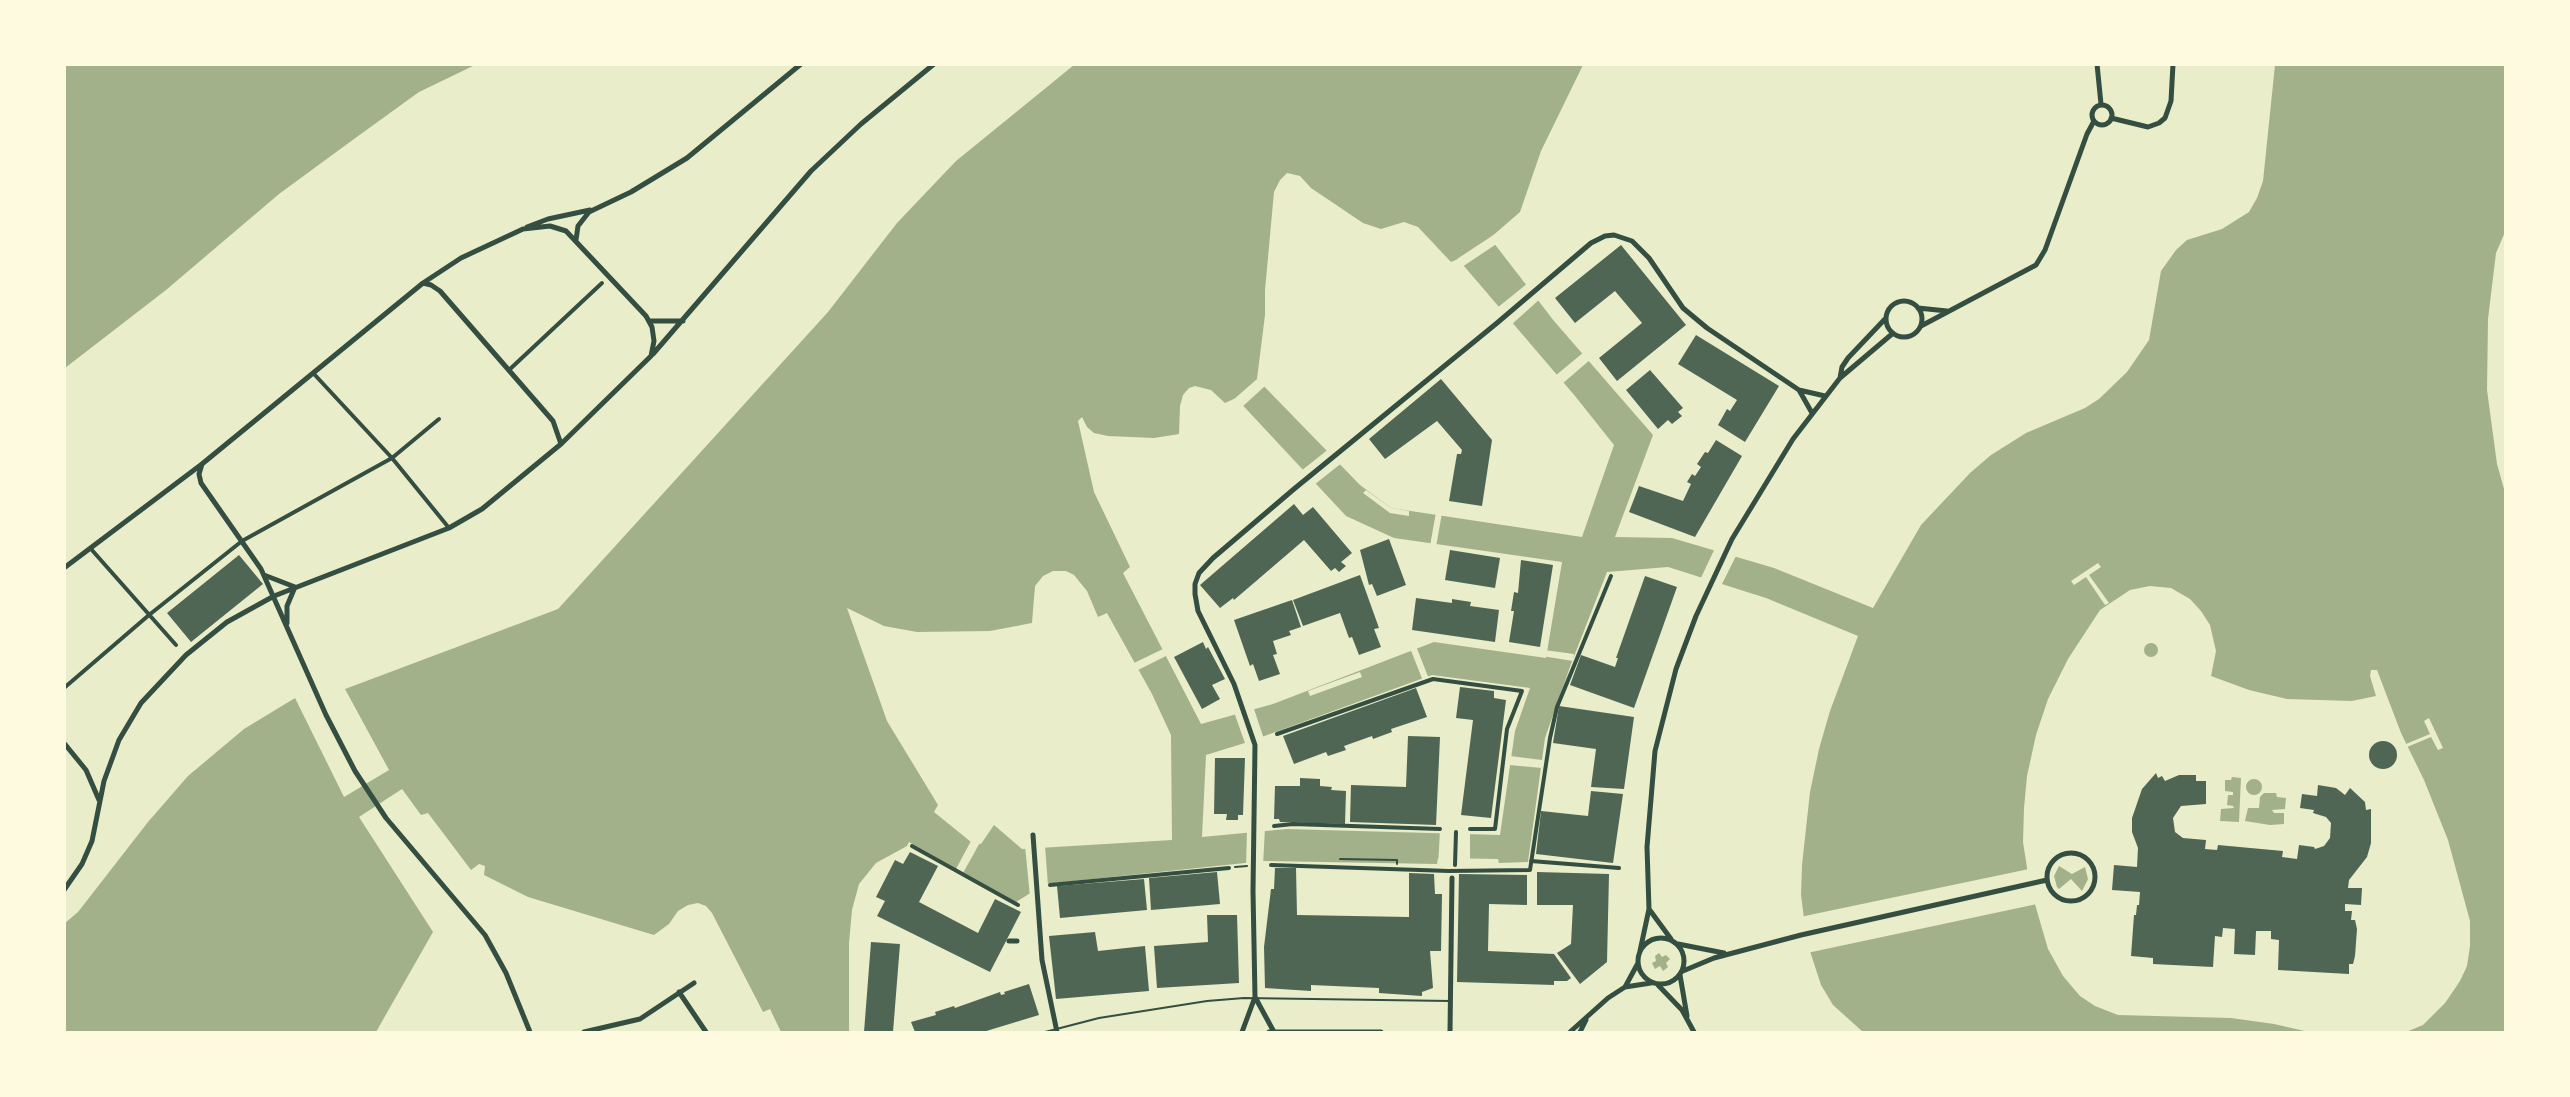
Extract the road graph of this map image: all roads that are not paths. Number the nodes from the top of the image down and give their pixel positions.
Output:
1 (801, 64) edge
2 (934, 64) edge
3 (2097, 64) edge
4 (2173, 64) edge
5 (2101, 104) junction
6 (2111, 118) junction
7 (2094, 122) junction
8 (595, 209) junction
9 (523, 229) junction
10 (576, 241) junction
11 (423, 283) junction
12 (602, 283) dead end
13 (1918, 308) junction
14 (1949, 311) junction
15 (1886, 319) junction
16 (649, 321) junction
17 (683, 321) junction
18 (1921, 326) junction
19 (1892, 334) junction
20 (651, 356) junction
21 (509, 370) junction
22 (314, 374) junction
23 (1840, 378) junction
24 (1799, 390) junction
25 (1825, 396) junction
26 (1812, 413) junction
27 (439, 419) dead end
28 (561, 444) junction
29 (392, 458) junction
30 (202, 464) junction
31 (449, 528) junction
32 (242, 540) junction
33 (91, 549) junction
34 (64, 568) edge
35 (264, 575) junction
36 (1611, 576) dead end
37 (295, 587) junction
38 (274, 596) junction
39 (149, 615) junction
40 (288, 627) junction
41 (176, 645) dead end
42 (64, 688) edge
43 (1277, 734) dead end
44 (64, 743) edge
45 (99, 802) junction
46 (1274, 826) dead end
47 (1440, 828) dead end
48 (1470, 829) dead end
49 (1456, 832) dead end
50 (1033, 835) dead end
51 (912, 846) dead end
52 (1531, 861) junction
53 (1271, 865) dead end
54 (1455, 865) dead end
55 (1229, 867) dead end
56 (1619, 868) dead end
57 (1452, 871) junction
58 (1452, 878) joint
59 (2047, 880) junction
60 (1050, 885) dead end
61 (64, 890) edge
62 (1018, 905) dead end
63 (1649, 909) junction
64 (1671, 940) junction
65 (1009, 941) dead end
66 (1017, 941) dead end
67 (1677, 944) junction
68 (1640, 951) junction
69 (1732, 952) junction
70 (1638, 963) junction
71 (1682, 973) junction
72 (1651, 982) junction
73 (694, 983) dead end
74 (1658, 985) junction
75 (1625, 987) junction
76 (679, 992) junction
77 (1255, 997) junction
78 (1451, 1000) junction
79 (1588, 1016) junction
80 (1687, 1017) junction
81 (1057, 1031) edge
82 (530, 1032) edge
83 (584, 1032) edge
84 (706, 1032) edge
85 (1045, 1032) edge
86 (1242, 1032) edge
87 (1269, 1032) edge
88 (1274, 1032) edge
89 (1381, 1032) edge
90 (1450, 1032) edge
91 (1570, 1032) edge
92 (1580, 1032) edge
93 (1694, 1032) edge

1 - 8 street
2 - 17 street
3 - 5 street
4 - 6 street
5 - 6 street
5 - 7 street
6 - 7 street
7 - 14 street
8 - 9 street
8 - 10 street
9 - 10 street
9 - 11 street
10 - 16 street
11 - 21 street
11 - 22 street
12 - 21 street
13 - 14 street
13 - 15 street
13 - 18 street
14 - 18 street
15 - 19 street
15 - 23 street
16 - 17 street
16 - 20 street
17 - 20 street
18 - 19 street
19 - 23 street
20 - 28 street
21 - 28 street
22 - 29 street
22 - 30 street
23 - 25 street
24 - 25 street
24 - 26 street
24 - 77 street
25 - 26 street
26 - 63 street
27 - 29 street
28 - 31 street
29 - 31 street
29 - 32 street
30 - 32 street
30 - 33 street
31 - 37 street
32 - 35 street
32 - 39 street
33 - 34 street
33 - 39 street
35 - 37 street
35 - 38 street
36 - 52 street
37 - 38 street
37 - 40 street
38 - 40 street
38 - 45 street
39 - 41 street
39 - 42 street
40 - 82 street
43 - 48 street
44 - 45 street
45 - 61 street
46 - 47 street
49 - 54 street
50 - 81 street
51 - 62 street
52 - 56 street
52 - 57 street
53 - 57 street
55 - 60 street
57 - 58 street
58 - 78 street
59 - 59 street
59 - 69 street
63 - 64 street
63 - 68 street
64 - 67 street
64 - 68 street
65 - 66 street
67 - 69 street
67 - 71 street
68 - 70 street
69 - 71 street
70 - 72 street
70 - 75 street
71 - 74 street
71 - 80 street
72 - 74 street
72 - 75 street
73 - 76 street
74 - 80 street
75 - 79 street
76 - 83 street
76 - 84 street
77 - 78 lane
77 - 81 lane
77 - 86 street
77 - 88 street
78 - 90 street
79 - 91 street
79 - 92 street
80 - 93 street
81 - 85 lane
87 - 88 street
88 - 89 street

